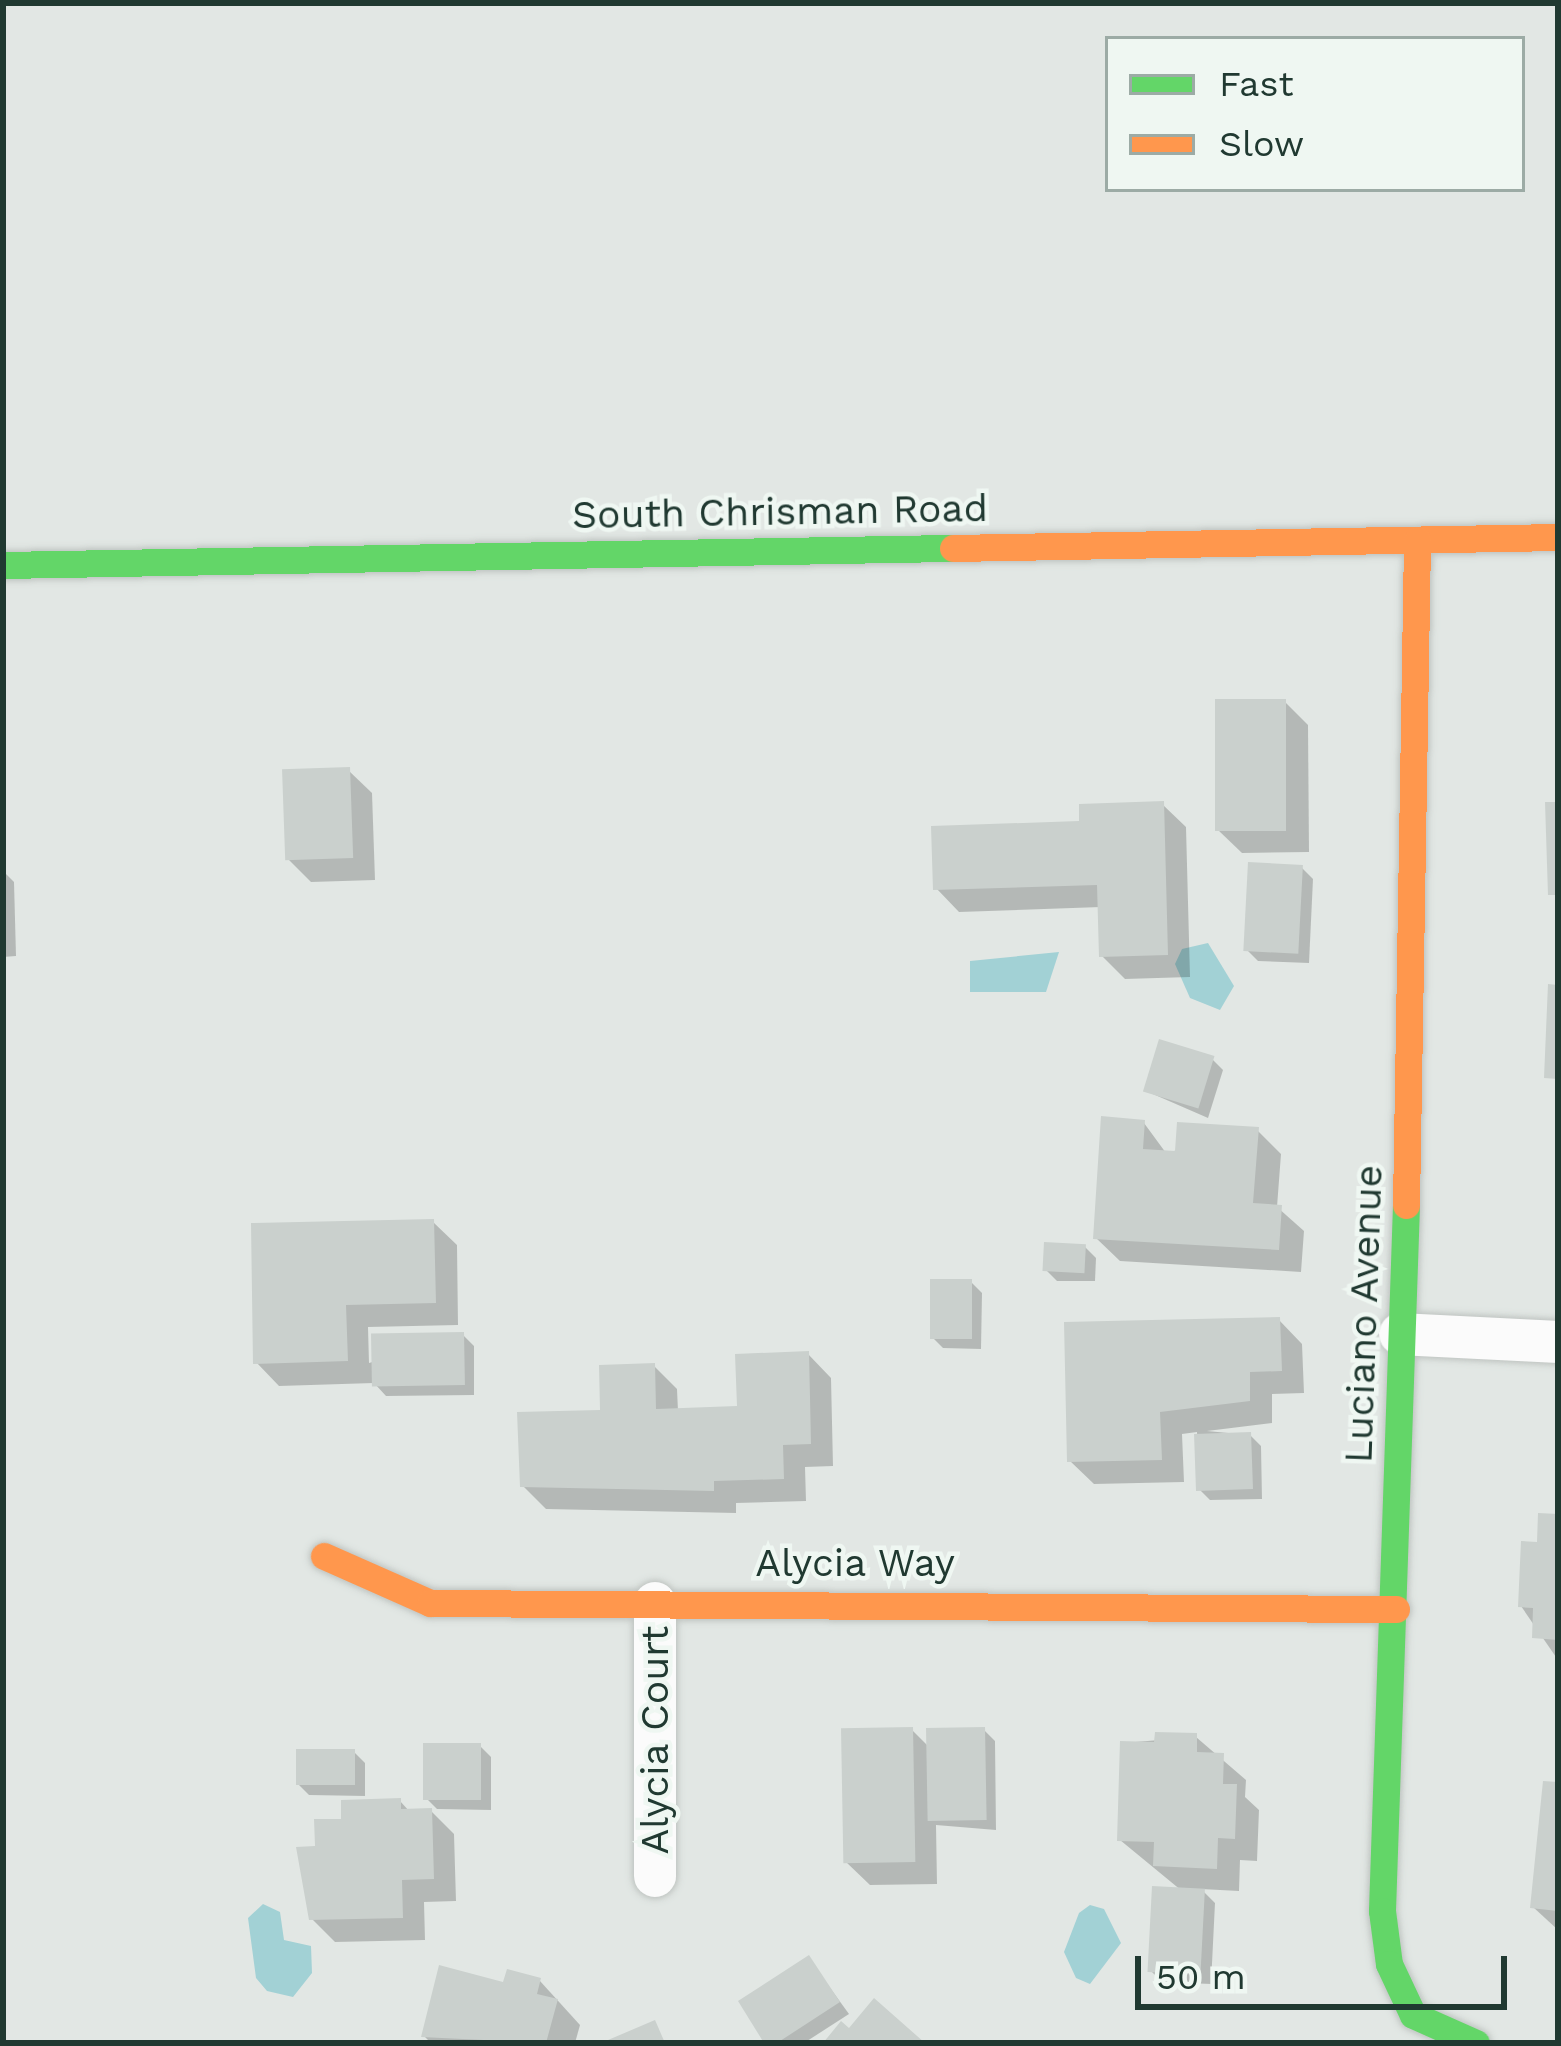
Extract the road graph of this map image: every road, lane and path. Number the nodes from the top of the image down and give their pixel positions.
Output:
1 (1558, 537) edge
2 (1417, 540) junction
3 (3, 566) edge
4 (1400, 1334) junction
5 (1558, 1342) edge
6 (324, 1556) dead end
7 (655, 1603) junction
8 (1396, 1609) junction
9 (655, 1876) dead end
10 (1475, 2043) edge

1 - 2 street, South Chrisman Road
2 - 3 street, South Chrisman Road
2 - 4 street, Luciano Avenue
4 - 5 street
4 - 8 street, Luciano Avenue
6 - 7 street, Alycia Way
7 - 8 street, Alycia Way
7 - 9 street, Alycia Court
8 - 10 street, Luciano Avenue

